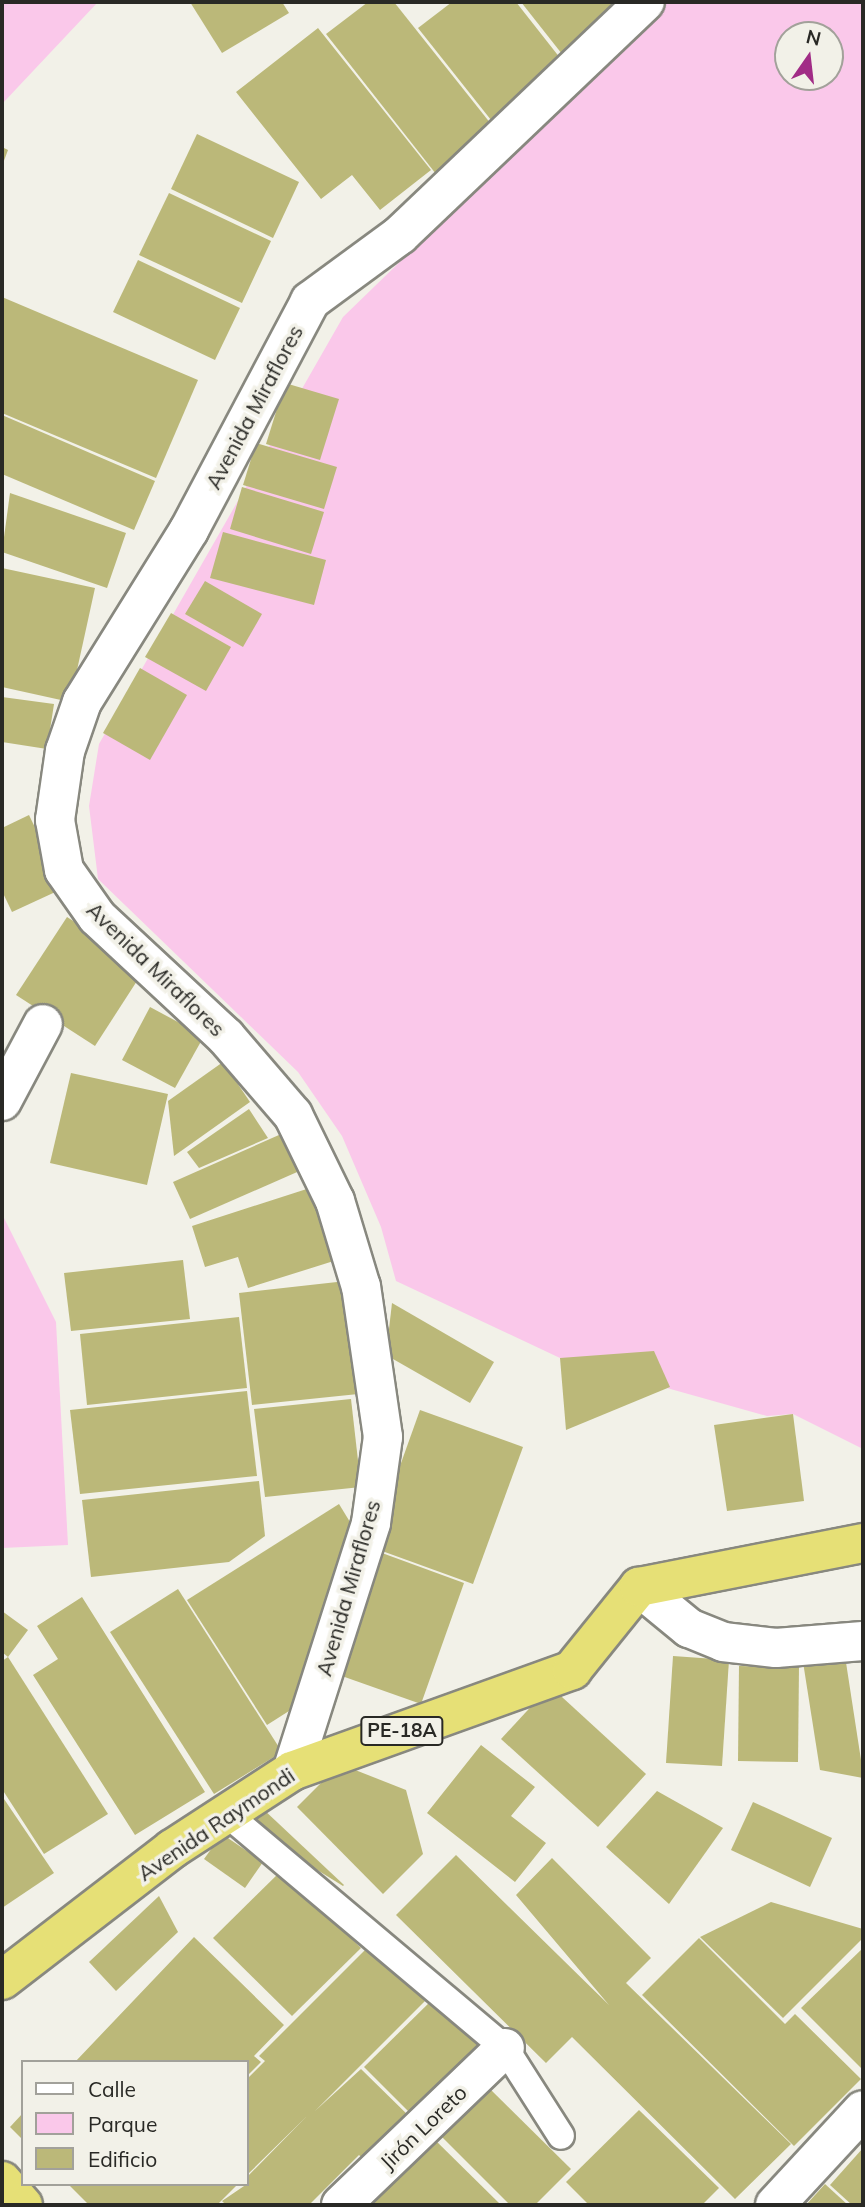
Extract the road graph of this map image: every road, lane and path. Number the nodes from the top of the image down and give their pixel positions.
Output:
1 (645, 2) edge
2 (43, 1024) dead end
3 (2, 1101) edge
4 (863, 1543) edge
5 (639, 1587) junction
6 (863, 1641) edge
7 (292, 1771) junction
8 (227, 1814) junction
9 (2, 1980) edge
10 (505, 2048) junction
11 (863, 2110) edge
12 (561, 2136) dead end
13 (2, 2181) edge
14 (23, 2205) edge
15 (341, 2205) edge
16 (775, 2205) edge

1 - 7 street, Avenida Miraflores
2 - 3 street
4 - 5 highway
5 - 6 street
5 - 7 highway, Avenida Raymondi / PE-18A
7 - 8 highway, Avenida Raymondi / PE-18A
8 - 9 highway, Avenida Raymondi / PE-18A
8 - 10 lane
10 - 12 lane
10 - 15 street, Jirón Loreto
11 - 16 street
13 - 14 highway

